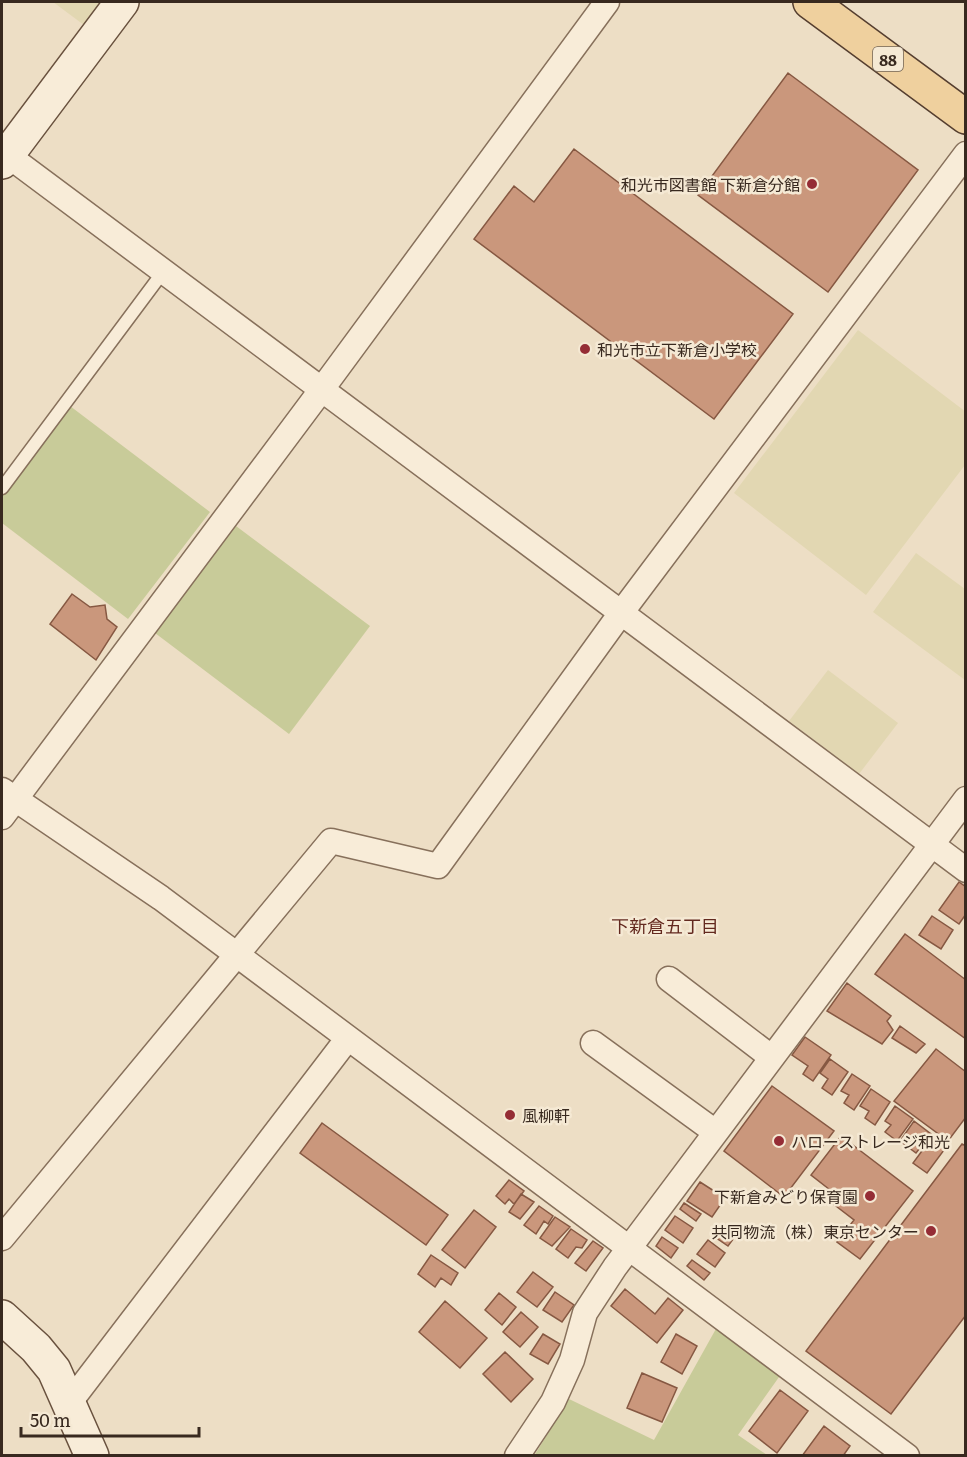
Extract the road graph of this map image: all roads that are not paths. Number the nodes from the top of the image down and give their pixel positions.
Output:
1 (122, 2) edge
2 (606, 2) edge
3 (810, 2) edge
4 (966, 117) edge
5 (966, 154) edge
6 (3, 156) edge
7 (163, 272) junction
8 (322, 389) junction
9 (2, 488) edge
10 (621, 613) junction
11 (966, 799) edge
12 (6, 802) edge
13 (932, 844) junction
14 (966, 870) edge
15 (237, 956) junction
16 (669, 979) dead end
17 (348, 1038) junction
18 (592, 1043) dead end
19 (771, 1057) junction
20 (714, 1131) junction
21 (2, 1238) edge
22 (629, 1248) junction
23 (2, 1317) edge
24 (70, 1402) junction
25 (92, 1455) edge
26 (517, 1455) edge
27 (907, 1455) edge

1 - 6 street
2 - 8 street
3 - 4 main road, 88
5 - 10 street
6 - 7 street
7 - 8 street
7 - 9 lane
8 - 10 street
8 - 12 street
10 - 13 street
10 - 15 street
11 - 13 street
12 - 15 street
13 - 14 street
13 - 19 street
15 - 17 street
15 - 21 street
16 - 19 street
17 - 22 street
17 - 24 street
18 - 20 street
19 - 20 street
20 - 22 street
22 - 26 street
22 - 27 street
23 - 24 street
24 - 25 street

